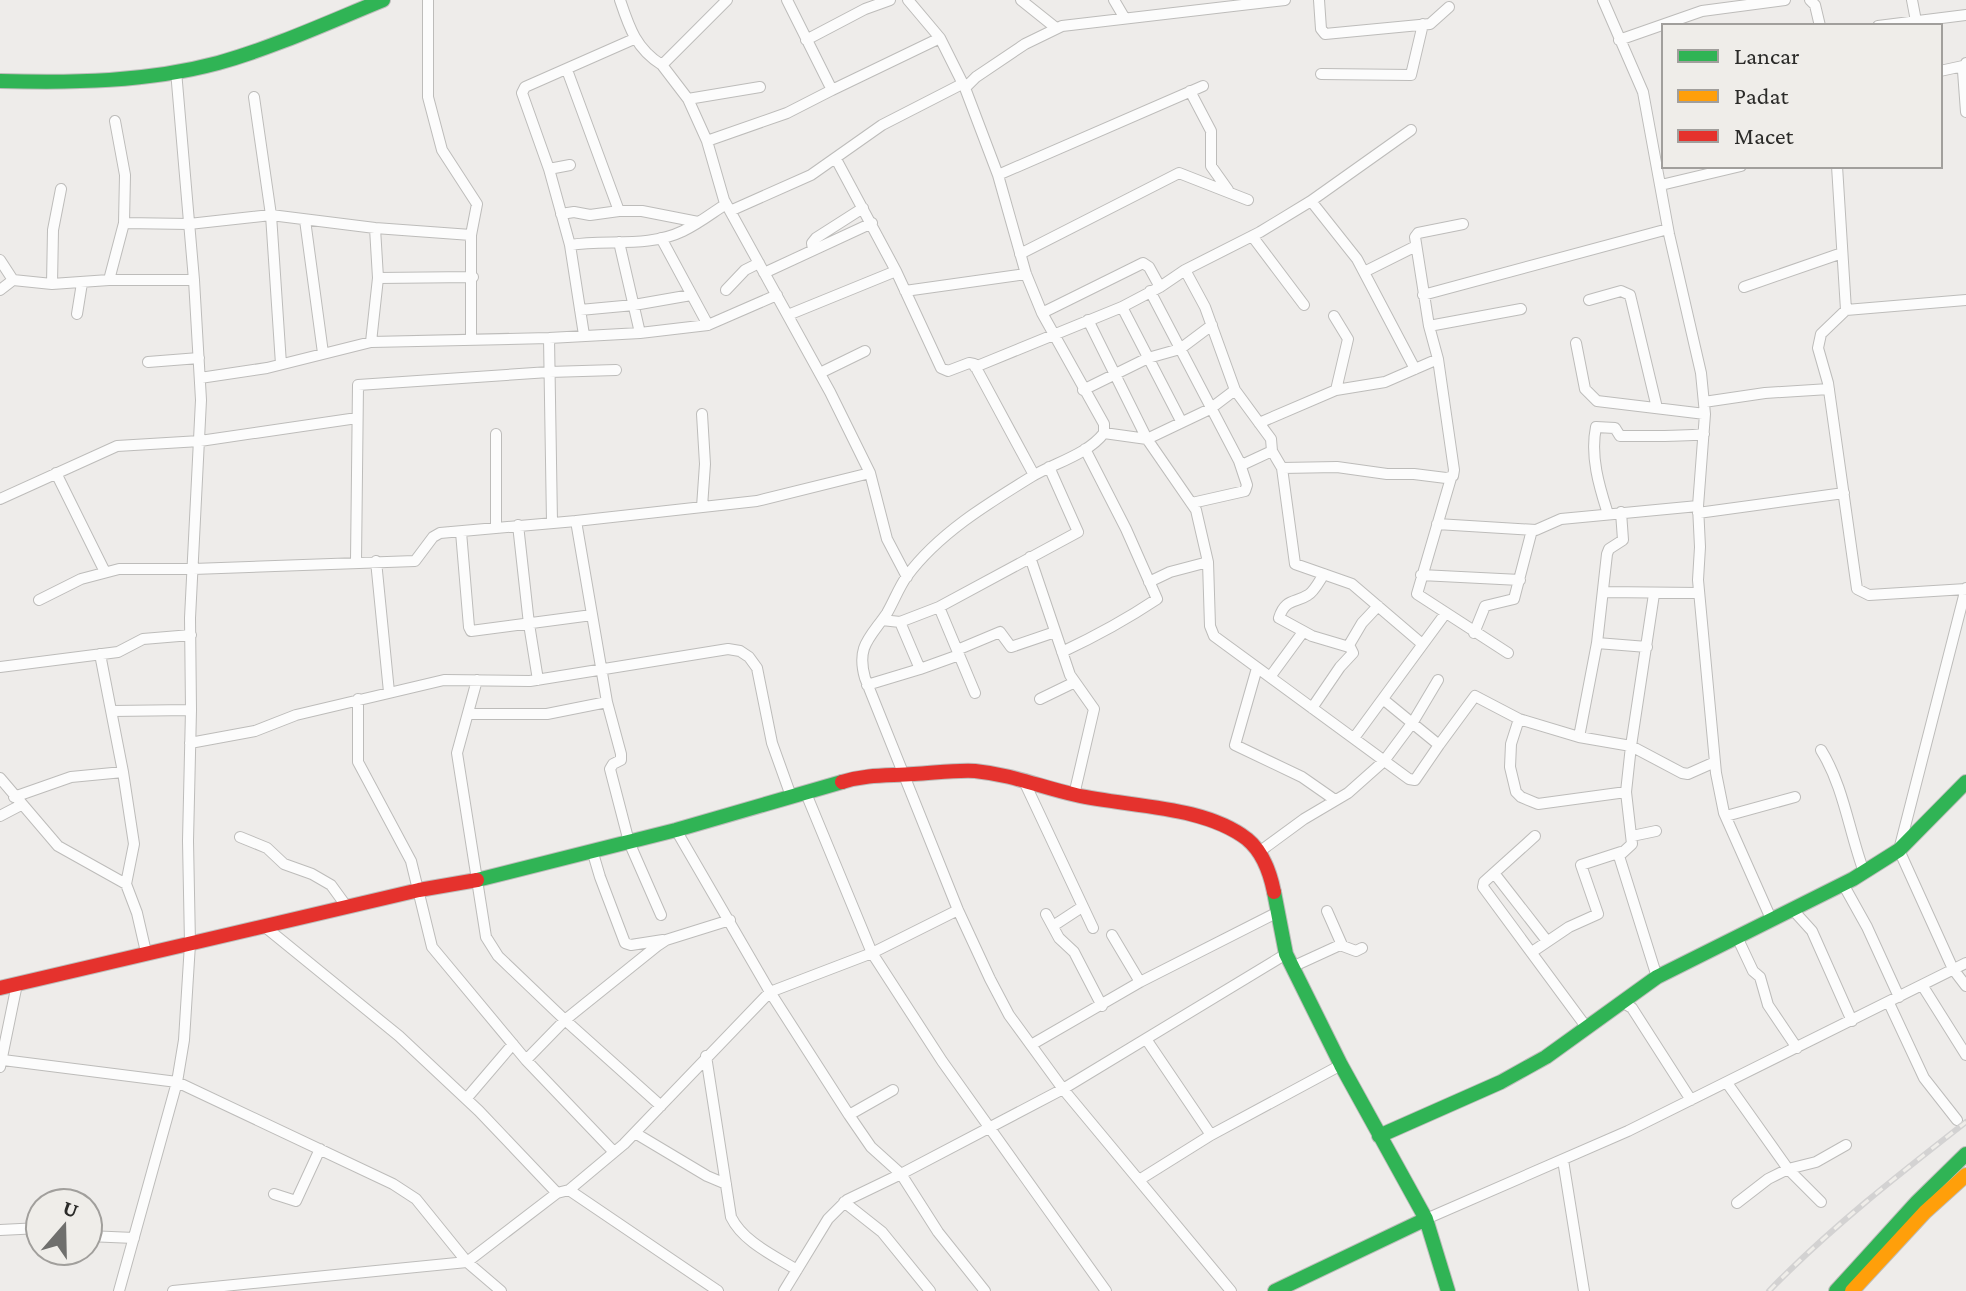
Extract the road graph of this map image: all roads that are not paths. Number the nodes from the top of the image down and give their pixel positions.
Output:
1 (383, 0) edge
2 (428, 0) edge
3 (620, 0) edge
4 (727, 0) edge
5 (787, 0) edge
6 (890, 0) edge
7 (908, 0) edge
8 (1021, 0) edge
9 (1114, 0) edge
10 (1285, 0) edge
11 (1319, 0) edge
12 (1603, 0) edge
13 (1785, 0) edge
14 (1810, 0) edge
15 (1912, 0) edge
16 (1212, 4) edge
17 (1449, 7) dead end
18 (1966, 15) edge
19 (1124, 17) junction
20 (1916, 21) junction
21 (1423, 24) junction
22 (1665, 24) edge
23 (1820, 24) edge
24 (1894, 24) edge
25 (1662, 25) edge
26 (1056, 28) junction
27 (940, 38) junction
28 (634, 39) junction
29 (806, 40) junction
30 (1619, 40) junction
31 (1964, 64) edge
32 (662, 65) junction
33 (567, 70) junction
34 (1942, 70) edge
35 (176, 71) junction
36 (1321, 74) dead end
37 (0, 81) edge
38 (964, 86) junction
39 (1203, 86) dead end
40 (760, 87) dead end
41 (832, 90) junction
42 (1190, 91) junction
43 (254, 97) dead end
44 (688, 99) junction
45 (1966, 112) edge
46 (115, 121) dead end
47 (1411, 130) dead end
48 (707, 141) junction
49 (836, 159) junction
50 (570, 165) dead end
51 (1733, 168) edge
52 (1837, 168) edge
53 (549, 169) junction
54 (998, 175) junction
55 (1661, 185) junction
56 (61, 189) dead end
57 (1229, 192) junction
58 (1248, 200) dead end
59 (1311, 201) junction
60 (728, 207) junction
61 (863, 208) junction
62 (619, 211) junction
63 (561, 214) junction
64 (271, 215) junction
65 (305, 220) junction
66 (698, 222) junction
67 (124, 223) junction
68 (872, 223) junction
69 (189, 224) junction
70 (1463, 224) dead end
71 (375, 228) junction
72 (1668, 229) junction
73 (471, 235) junction
74 (1252, 236) junction
75 (661, 238) junction
76 (619, 242) junction
77 (570, 245) junction
78 (1416, 246) junction
79 (813, 250) junction
80 (1842, 253) junction
81 (1020, 254) junction
82 (0, 260) edge
83 (762, 268) junction
84 (1185, 270) junction
85 (896, 271) junction
86 (1364, 272) junction
87 (1026, 274) junction
88 (473, 277) junction
89 (378, 278) junction
90 (13, 280) junction
91 (109, 280) junction
92 (194, 280) junction
93 (82, 283) junction
94 (52, 284) junction
95 (1744, 287) dead end
96 (1155, 289) junction
97 (0, 290) edge
98 (726, 290) dead end
99 (905, 291) junction
100 (691, 295) junction
101 (777, 295) junction
102 (1423, 295) junction
103 (1589, 300) dead end
104 (1966, 300) edge
105 (634, 305) junction
106 (1304, 305) dead end
107 (1122, 307) junction
108 (1521, 309) dead end
109 (580, 310) junction
110 (1846, 310) junction
111 (1042, 313) junction
112 (77, 314) dead end
113 (788, 315) junction
114 (1334, 316) dead end
115 (1088, 320) junction
116 (708, 325) junction
117 (1212, 325) junction
118 (1429, 326) junction
119 (640, 333) junction
120 (584, 335) junction
121 (1053, 336) junction
122 (549, 338) junction
123 (471, 339) junction
124 (371, 342) junction
125 (1576, 343) dead end
126 (1180, 349) junction
127 (865, 351) dead end
128 (323, 353) junction
129 (199, 358) junction
130 (1148, 358) junction
131 (1438, 359) junction
132 (148, 362) dead end
133 (281, 364) junction
134 (975, 367) junction
135 (1415, 369) junction
136 (616, 370) dead end
137 (549, 372) junction
138 (820, 373) junction
139 (1115, 374) junction
140 (200, 378) junction
141 (1829, 389) junction
142 (1083, 390) junction
143 (1235, 390) junction
144 (1336, 390) junction
145 (1704, 402) junction
146 (1657, 408) junction
147 (1210, 409) junction
148 (702, 414) dead end
149 (1705, 414) junction
150 (357, 418) junction
151 (1181, 421) junction
152 (1259, 423) junction
153 (1104, 433) junction
154 (496, 434) dead end
155 (1704, 434) junction
156 (1147, 439) junction
157 (200, 441) junction
158 (1085, 449) junction
159 (1272, 451) junction
160 (1239, 461) junction
161 (1049, 467) junction
162 (1282, 468) junction
163 (56, 473) junction
164 (870, 473) junction
165 (1034, 475) junction
166 (1451, 478) junction
167 (1844, 493) junction
168 (0, 499) edge
169 (1192, 503) junction
170 (702, 507) junction
171 (1698, 510) junction
172 (1621, 512) junction
173 (1608, 514) junction
174 (576, 521) junction
175 (552, 522) junction
176 (1437, 524) junction
177 (518, 525) junction
178 (496, 527) junction
179 (1532, 530) junction
180 (461, 532) junction
181 (1030, 557) junction
182 (356, 561) junction
183 (376, 561) junction
184 (1208, 562) junction
185 (193, 569) junction
186 (105, 572) junction
187 (1324, 574) junction
188 (1421, 575) junction
189 (907, 577) junction
190 (1520, 580) junction
191 (1149, 582) junction
192 (1966, 589) edge
193 (1603, 592) junction
194 (1699, 593) junction
195 (1654, 594) junction
196 (39, 600) dead end
197 (1378, 606) junction
198 (939, 607) junction
199 (1445, 614) junction
200 (592, 615) junction
201 (882, 620) junction
202 (900, 622) junction
203 (529, 624) junction
204 (1055, 632) junction
205 (1303, 632) junction
206 (1474, 633) junction
207 (191, 635) junction
208 (1421, 643) junction
209 (1597, 643) junction
210 (1349, 647) junction
211 (1647, 647) junction
212 (958, 652) junction
213 (1062, 652) junction
214 (1508, 653) dead end
215 (100, 654) junction
216 (0, 667) edge
217 (1257, 668) junction
218 (601, 669) junction
219 (920, 669) junction
220 (1270, 677) junction
221 (477, 680) junction
222 (538, 680) junction
223 (1438, 680) dead end
224 (1073, 683) junction
225 (867, 685) junction
226 (389, 692) junction
227 (975, 693) dead end
228 (358, 699) junction
229 (1040, 699) dead end
230 (1384, 700) junction
231 (607, 702) junction
232 (1312, 708) junction
233 (191, 710) junction
234 (112, 711) junction
235 (468, 714) junction
236 (1519, 719) junction
237 (1413, 722) junction
238 (1579, 737) junction
239 (1354, 738) junction
240 (190, 743) junction
241 (1439, 745) junction
242 (1631, 746) junction
243 (1821, 750) dead end
244 (1384, 761) junction
245 (1715, 762) junction
246 (123, 772) junction
247 (902, 775) junction
248 (0, 778) edge
249 (1023, 779) junction
250 (1966, 782) edge
251 (1626, 792) junction
252 (798, 794) junction
253 (1074, 795) junction
254 (1795, 797) dead end
255 (1335, 800) junction
256 (18, 801) junction
257 (0, 816) edge
258 (1726, 816) junction
259 (676, 830) junction
260 (1656, 831) dead end
261 (1535, 836) dead end
262 (1632, 836) junction
263 (240, 837) dead end
264 (629, 842) junction
265 (592, 850) junction
266 (1899, 850) junction
267 (1259, 852) junction
268 (1621, 852) junction
269 (1864, 872) junction
270 (1494, 873) junction
271 (477, 880) junction
272 (126, 884) junction
273 (1843, 884) junction
274 (419, 890) junction
275 (347, 907) junction
276 (1082, 907) junction
277 (958, 910) junction
278 (1793, 910) junction
279 (1327, 911) dead end
280 (1276, 913) junction
281 (1046, 914) dead end
282 (661, 915) dead end
283 (730, 920) junction
284 (1772, 921) junction
285 (264, 926) junction
286 (1053, 926) junction
287 (1093, 928) dead end
288 (1112, 935) dead end
289 (1737, 937) junction
290 (666, 940) junction
291 (1547, 941) junction
292 (190, 944) junction
293 (1342, 945) junction
294 (1362, 948) dead end
295 (146, 952) junction
296 (1532, 952) junction
297 (872, 953) junction
298 (1289, 960) junction
299 (1966, 963) edge
300 (1953, 969) junction
301 (1657, 977) junction
302 (1140, 982) junction
303 (17, 984) junction
304 (1922, 985) junction
305 (1966, 986) edge
306 (0, 988) edge
307 (770, 992) junction
308 (1899, 997) junction
309 (1622, 1002) junction
310 (1889, 1003) junction
311 (1102, 1006) junction
312 (565, 1020) junction
313 (1852, 1021) junction
314 (1587, 1028) junction
315 (1146, 1039) junction
316 (513, 1044) junction
317 (1031, 1045) junction
318 (1797, 1048) junction
319 (1966, 1055) edge
320 (706, 1056) junction
321 (526, 1060) junction
322 (1, 1063) edge
323 (1341, 1065) junction
324 (177, 1082) junction
325 (1727, 1083) junction
326 (1063, 1089) junction
327 (893, 1090) dead end
328 (466, 1099) junction
329 (1691, 1100) junction
330 (661, 1106) junction
331 (849, 1115) junction
332 (1957, 1120) dead end
333 (989, 1127) junction
334 (635, 1133) junction
335 (1211, 1135) junction
336 (1379, 1136) junction
337 (1846, 1145) dead end
338 (320, 1149) junction
339 (613, 1151) junction
340 (1966, 1154) edge
341 (1563, 1160) junction
342 (1788, 1169) junction
343 (901, 1174) junction
344 (1966, 1175) edge
345 (1139, 1180) junction
346 (726, 1184) junction
347 (569, 1190) junction
348 (557, 1193) junction
349 (274, 1194) dead end
350 (844, 1202) junction
351 (1821, 1202) dead end
352 (1737, 1203) dead end
353 (1426, 1219) junction
354 (24, 1229) edge
355 (0, 1230) edge
356 (104, 1237) edge
357 (134, 1238) junction
358 (467, 1262) junction
359 (797, 1270) junction
360 (217, 1289) edge
361 (119, 1291) edge
362 (173, 1291) edge
363 (501, 1291) edge
364 (718, 1291) edge
365 (784, 1291) edge
366 (930, 1291) edge
367 (985, 1291) edge
368 (1106, 1291) edge
369 (1231, 1291) edge
370 (1275, 1291) edge
371 (1448, 1291) edge
372 (1584, 1291) edge
373 (1836, 1291) edge
374 (1852, 1291) edge

1 - 35 street
2 - 73 street
3 - 28 street
4 - 32 street
5 - 29 street
6 - 29 street
7 - 27 street
8 - 26 street
9 - 19 street
10 - 16 street
11 - 21 street
12 - 30 street
13 - 22 street
14 - 23 street
15 - 20 street
16 - 19 street
17 - 21 street
18 - 20 street
19 - 26 street
20 - 24 street
21 - 36 street
25 - 30 street
26 - 38 street
27 - 38 street
27 - 41 street
28 - 32 street
28 - 33 street
29 - 41 street
30 - 55 street
31 - 34 street
31 - 45 street
32 - 44 street
33 - 53 street
33 - 62 street
35 - 37 street
35 - 69 street
38 - 49 street
38 - 54 street
39 - 42 street
40 - 44 street
41 - 48 street
42 - 54 street
42 - 57 street
43 - 64 street
44 - 48 street
46 - 67 street
47 - 59 street
48 - 60 street
49 - 60 street
49 - 61 street
50 - 53 street
51 - 55 street
52 - 80 street
53 - 63 street
54 - 81 street
55 - 72 street
56 - 94 street
57 - 58 street
57 - 81 street
59 - 74 street
59 - 86 street
60 - 66 street
60 - 83 street
61 - 68 street
61 - 79 street
62 - 63 street
62 - 66 street
63 - 77 street
64 - 65 street
64 - 69 street
64 - 133 street
65 - 71 street
65 - 128 street
66 - 75 street
67 - 69 street
67 - 91 street
68 - 79 street
68 - 85 street
69 - 92 street
70 - 78 street
71 - 73 street
71 - 89 street
72 - 102 street
72 - 145 street
73 - 88 street
74 - 84 street
74 - 106 street
75 - 76 street
75 - 100 street
76 - 77 street
76 - 105 street
77 - 109 street
78 - 86 street
78 - 102 street
79 - 83 street
80 - 95 street
80 - 110 street
81 - 87 street
82 - 90 street
83 - 98 street
83 - 101 street
84 - 96 street
84 - 117 street
85 - 99 street
85 - 113 street
86 - 135 street
87 - 99 street
87 - 111 street
88 - 89 street
88 - 123 street
89 - 124 street
90 - 94 street
90 - 97 street
91 - 92 street
91 - 93 street
92 - 129 street
93 - 94 street
93 - 112 street
96 - 107 street
96 - 111 street
96 - 126 street
99 - 134 street
100 - 105 street
100 - 116 street
101 - 113 street
101 - 116 street
102 - 118 street
103 - 146 street
104 - 110 street
105 - 109 street
105 - 119 street
107 - 115 street
107 - 130 street
108 - 118 street
109 - 120 street
110 - 141 street
111 - 121 street
113 - 138 street
114 - 144 street
115 - 121 street
115 - 139 street
116 - 119 street
117 - 126 street
117 - 143 street
118 - 131 street
119 - 120 street
120 - 122 street
121 - 134 street
121 - 142 street
122 - 123 street
122 - 137 street
123 - 124 street
124 - 128 street
125 - 146 street
126 - 130 street
126 - 147 street
127 - 138 street
128 - 133 street
129 - 132 street
129 - 140 street
130 - 139 street
130 - 151 street
131 - 135 street
131 - 166 street
133 - 140 street
134 - 165 street
135 - 144 street
136 - 137 street
137 - 150 street
137 - 175 street
138 - 164 street
139 - 142 street
139 - 156 street
140 - 157 street
141 - 145 street
141 - 167 street
142 - 153 street
143 - 147 street
143 - 152 street
144 - 152 street
145 - 149 street
146 - 149 street
147 - 151 street
147 - 160 street
148 - 170 street
149 - 155 street
150 - 157 street
150 - 182 street
151 - 156 street
152 - 159 street
153 - 156 street
153 - 158 street
154 - 178 street
155 - 171 street
155 - 173 street
156 - 169 street
157 - 163 street
157 - 185 street
158 - 161 street
158 - 191 street
159 - 160 street
159 - 162 street
160 - 169 street
161 - 165 street
161 - 181 street
162 - 166 street
162 - 187 street
163 - 168 street
163 - 186 street
164 - 170 street
164 - 189 street
165 - 189 street
166 - 176 street
167 - 171 street
167 - 192 street
169 - 184 street
170 - 174 street
171 - 172 street
171 - 194 street
172 - 173 street
172 - 193 street
173 - 179 street
174 - 175 street
174 - 200 street
175 - 177 street
176 - 179 street
176 - 188 street
177 - 178 street
177 - 203 street
178 - 180 street
179 - 190 street
180 - 183 street
180 - 203 street
181 - 198 street
181 - 204 street
182 - 183 street
182 - 185 street
183 - 226 street
184 - 191 street
184 - 217 street
185 - 186 street
185 - 207 street
186 - 196 street
187 - 197 street
187 - 205 street
188 - 190 street
188 - 199 street
189 - 201 street
190 - 206 street
191 - 213 street
192 - 266 street
193 - 195 street
193 - 209 street
194 - 195 street
194 - 245 street
195 - 211 street
197 - 208 street
197 - 210 street
198 - 202 street
198 - 212 street
199 - 206 street
199 - 208 street
200 - 203 street
200 - 218 street
201 - 202 street
201 - 225 street
202 - 219 street
203 - 222 street
204 - 212 street
204 - 213 street
205 - 210 street
205 - 220 street
206 - 214 street
207 - 215 street
207 - 233 street
208 - 230 street
209 - 211 street
209 - 238 street
210 - 232 street
211 - 242 street
212 - 219 street
212 - 227 street
213 - 224 street
215 - 216 street
215 - 234 street
217 - 220 street
217 - 255 street
218 - 222 street
218 - 231 street
218 - 252 street
219 - 225 street
220 - 232 street
221 - 222 street
221 - 226 street
221 - 235 street
223 - 237 street
224 - 229 street
224 - 253 street
225 - 247 street
226 - 228 street
228 - 240 street
228 - 274 street
230 - 237 street
230 - 239 street
231 - 235 street
231 - 264 street
232 - 239 street
233 - 234 street
233 - 240 street
234 - 246 street
235 - 271 street
236 - 238 street
236 - 241 street
236 - 251 street
237 - 241 street
237 - 244 street
238 - 242 street
239 - 244 street
240 - 292 street
241 - 244 street
242 - 245 street
242 - 251 street
243 - 269 street
244 - 255 street
245 - 258 street
246 - 256 street
246 - 272 street
247 - 249 street
247 - 252 street
247 - 277 street
248 - 256 street
249 - 253 street
249 - 276 street
250 - 266 street
251 - 262 street
252 - 259 street
252 - 297 street
253 - 267 street
254 - 258 street
255 - 267 street
256 - 257 street
256 - 272 street
258 - 284 street
259 - 264 street
259 - 283 street
260 - 262 street
261 - 270 street
262 - 268 street
263 - 275 street
264 - 265 street
264 - 282 street
265 - 271 street
265 - 290 street
266 - 269 street
266 - 300 street
267 - 280 street
268 - 291 street
268 - 301 street
269 - 273 street
270 - 291 street
270 - 296 street
271 - 274 street
271 - 312 street
272 - 295 street
273 - 278 street
273 - 308 street
274 - 275 street
274 - 316 street
275 - 285 street
276 - 286 street
276 - 287 street
277 - 297 street
277 - 317 street
278 - 284 street
278 - 313 street
279 - 293 street
280 - 298 street
280 - 302 street
281 - 286 street
283 - 290 street
283 - 307 street
284 - 289 street
285 - 292 street
285 - 328 street
286 - 311 street
288 - 302 street
289 - 301 street
289 - 318 street
290 - 312 street
291 - 296 street
292 - 295 street
292 - 324 street
293 - 294 street
293 - 298 street
295 - 303 street
296 - 314 street
297 - 307 street
297 - 333 street
298 - 315 street
298 - 323 street
299 - 300 street
300 - 304 street
300 - 305 street
301 - 309 street
302 - 311 street
303 - 306 street
303 - 322 street
304 - 308 street
304 - 319 street
307 - 320 street
307 - 331 street
308 - 310 street
309 - 314 street
309 - 329 street
310 - 313 street
310 - 332 street
311 - 317 street
312 - 321 street
312 - 330 street
313 - 318 street
314 - 336 street
315 - 326 street
315 - 335 street
316 - 321 street
316 - 328 street
317 - 326 street
318 - 325 street
320 - 330 street
320 - 346 street
321 - 339 street
322 - 324 street
323 - 335 street
323 - 336 street
324 - 338 street
324 - 357 street
325 - 329 street
325 - 342 street
326 - 333 street
326 - 345 street
327 - 331 street
328 - 348 street
329 - 341 street
330 - 334 street
331 - 343 street
333 - 343 street
333 - 368 street
334 - 339 street
334 - 346 street
335 - 345 street
336 - 353 street
337 - 342 street
338 - 349 street
338 - 358 street
339 - 347 street
340 - 373 street
341 - 353 street
341 - 372 street
342 - 351 street
342 - 352 street
343 - 350 street
343 - 367 street
344 - 374 street
345 - 369 street
346 - 359 street
347 - 348 street
347 - 364 street
348 - 358 street
350 - 359 street
350 - 366 street
353 - 370 street
353 - 371 street
354 - 355 street
356 - 357 street
357 - 361 street
358 - 360 street
358 - 363 street
359 - 365 street
360 - 362 street

